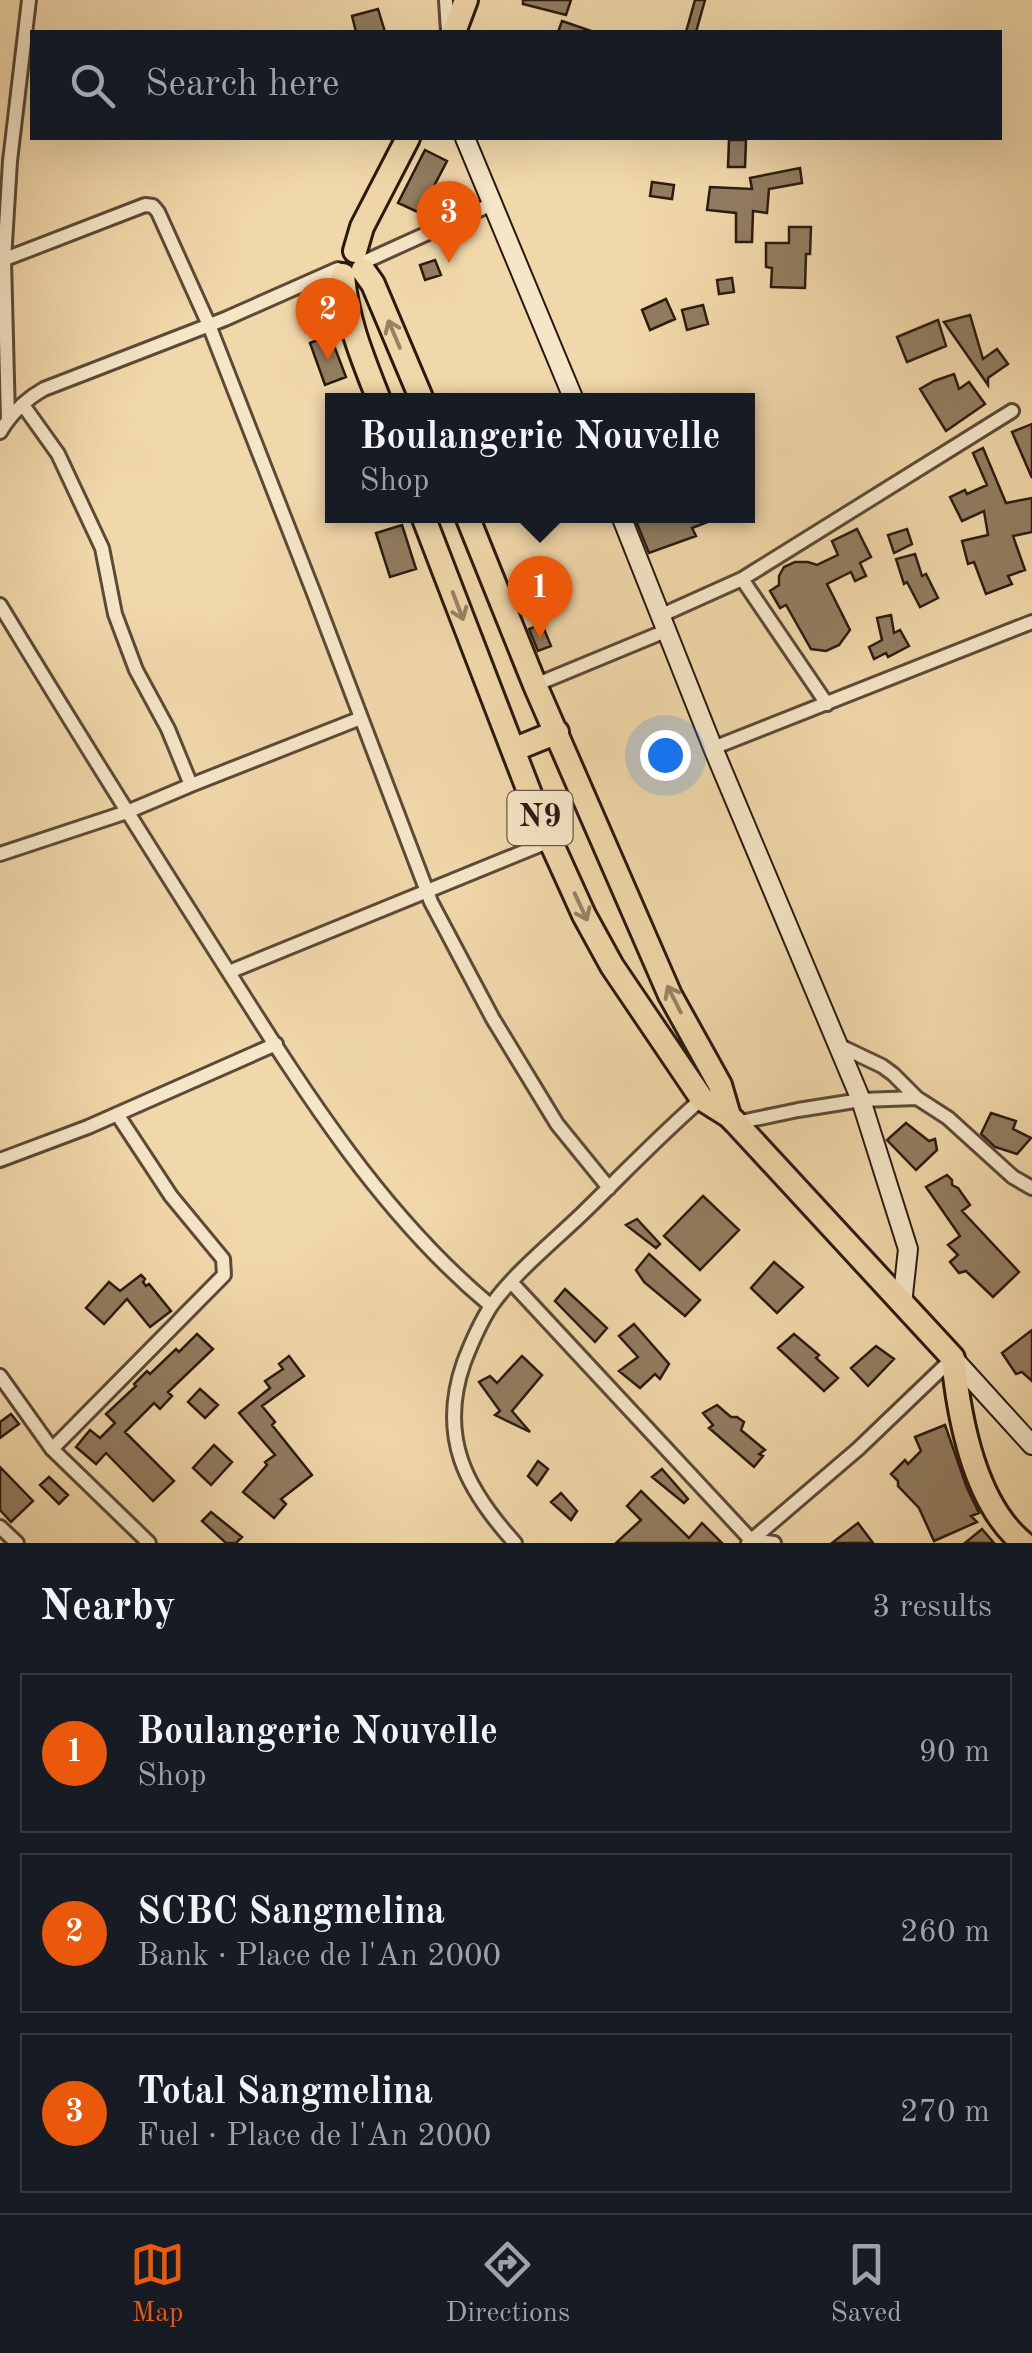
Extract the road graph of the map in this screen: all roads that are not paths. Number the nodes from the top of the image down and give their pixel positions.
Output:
1 (29, 0) edge
2 (446, 0) edge
3 (466, 0) edge
4 (451, 30) edge
5 (452, 30) edge
6 (407, 140) edge
7 (466, 140) edge
8 (5, 160) edge
9 (492, 204) junction
10 (2, 260) edge
11 (353, 266) junction
12 (209, 325) junction
13 (375, 393) edge
14 (419, 393) edge
15 (571, 393) edge
16 (23, 404) junction
17 (1012, 411) dead end
18 (4, 426) edge
19 (425, 523) edge
20 (470, 523) edge
21 (624, 523) edge
22 (742, 579) junction
23 (0, 605) edge
24 (1032, 622) edge
25 (665, 623) junction
26 (535, 685) junction
27 (827, 704) junction
28 (361, 718) junction
29 (557, 732) junction
30 (713, 748) junction
31 (513, 750) junction
32 (190, 785) junction
33 (127, 812) junction
34 (550, 841) junction
35 (0, 854) edge
36 (426, 891) junction
37 (228, 972) junction
38 (276, 1044) junction
39 (838, 1045) junction
40 (711, 1092) junction
41 (917, 1098) junction
42 (862, 1100) junction
43 (117, 1114) junction
44 (733, 1119) junction
45 (0, 1160) edge
46 (609, 1188) junction
47 (1032, 1188) edge
48 (512, 1283) junction
49 (902, 1304) junction
50 (491, 1306) junction
51 (953, 1358) junction
52 (0, 1376) edge
53 (1032, 1445) edge
54 (52, 1448) junction
55 (0, 1526) edge
56 (750, 1542) edge
57 (17, 1543) edge
58 (149, 1543) edge
59 (514, 1543) edge
60 (774, 1543) edge
61 (1023, 1543) edge

1 - 8 street
2 - 4 street
3 - 5 highway
6 - 11 highway
7 - 9 street
8 - 10 street
9 - 11 street
9 - 15 street
10 - 12 street
10 - 18 street
11 - 12 street
11 - 13 highway
14 -> 11 highway
12 - 16 street
12 - 28 street
16 - 18 street
16 - 32 street
17 - 22 street
19 -> 31 highway, N9
20 - 26 highway, N9
21 - 25 street
22 - 25 street
22 - 27 street
23 - 33 street
24 - 27 street
25 - 26 street
25 - 30 street
26 - 29 highway, N9
27 - 30 street
28 - 32 street
28 - 36 street
29 - 31 highway
40 -> 29 highway, N9
30 - 39 street
31 - 34 highway, N9
32 - 33 street
33 - 35 street
33 - 37 street
34 - 36 street
34 -> 40 highway, N9
36 - 37 street
36 - 46 street
37 - 38 street
38 - 43 street
38 - 50 street
39 - 41 street
39 - 42 street
40 - 44 highway, N9
40 - 46 street
41 - 42 street
41 - 47 street
42 - 44 street
42 - 49 street
43 - 45 street
43 - 54 street
44 - 49 highway, N9
46 - 48 street
48 - 50 street
48 - 56 street
49 - 51 highway, N9
50 - 59 street
51 - 53 street
51 - 56 street
51 - 61 highway
52 - 54 street
54 - 58 street
55 - 57 street
56 - 60 street

